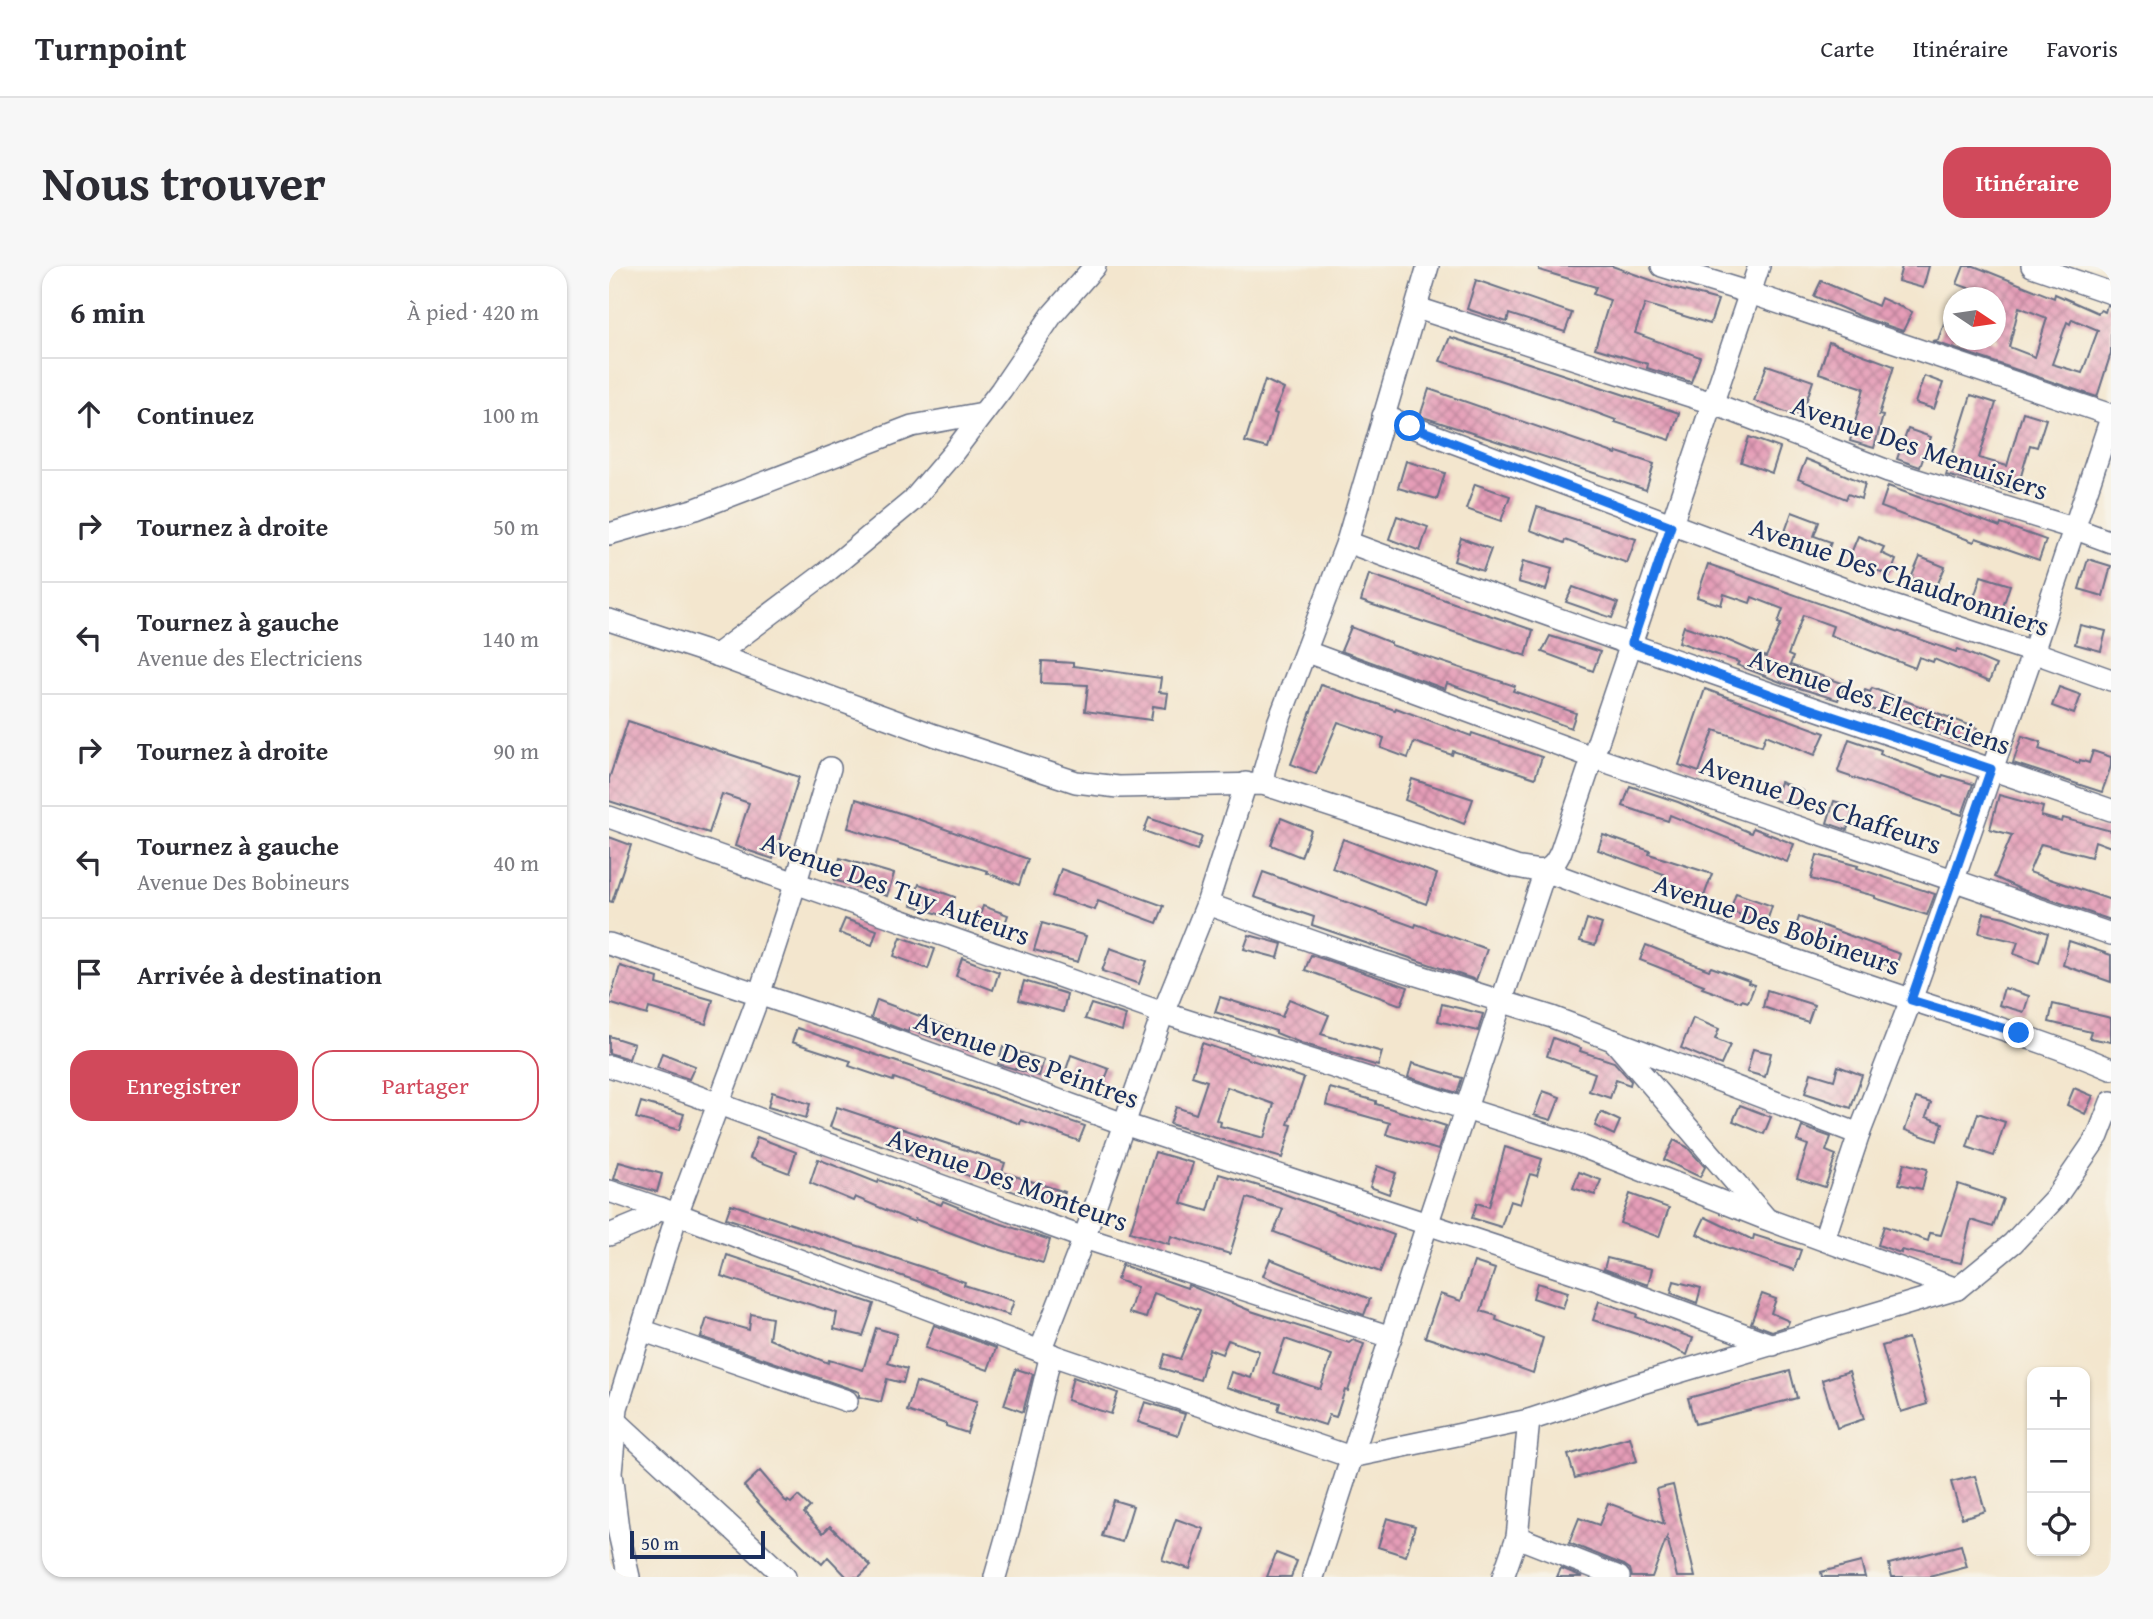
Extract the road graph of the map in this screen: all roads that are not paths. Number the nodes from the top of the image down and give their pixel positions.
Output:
1 (1095, 266) edge
2 (1428, 266) edge
3 (1662, 266) edge
4 (1759, 266) edge
5 (2032, 266) edge
6 (1750, 293) junction
7 (2111, 293) edge
8 (1417, 308) junction
9 (1711, 403) junction
10 (983, 413) junction
11 (1383, 416) junction
12 (2111, 417) edge
13 (1671, 526) junction
14 (2073, 527) junction
15 (609, 534) edge
16 (1347, 541) junction
17 (2111, 542) edge
18 (609, 620) edge
19 (1632, 643) junction
20 (1307, 652) junction
21 (2033, 652) junction
22 (716, 654) junction
23 (2111, 680) edge
24 (1592, 757) junction
25 (830, 768) dead end
26 (1991, 769) junction
27 (1254, 783) junction
28 (2111, 810) edge
29 (609, 817) edge
30 (1545, 872) junction
31 (1954, 879) junction
32 (796, 883) junction
33 (1207, 905) junction
34 (2111, 934) edge
35 (609, 944) edge
36 (759, 995) junction
37 (1501, 1000) junction
38 (1911, 1000) junction
39 (1163, 1013) junction
40 (1612, 1038) junction
41 (609, 1066) edge
42 (2111, 1069) edge
43 (2111, 1102) edge
44 (719, 1104) junction
45 (1467, 1108) junction
46 (1124, 1124) junction
47 (1859, 1134) junction
48 (609, 1191) edge
49 (669, 1211) junction
50 (1766, 1219) junction
51 (1427, 1225) junction
52 (609, 1235) edge
53 (1084, 1238) junction
54 (1824, 1239) junction
55 (1957, 1289) junction
56 (641, 1331) junction
57 (1391, 1337) junction
58 (1773, 1345) junction
59 (1046, 1352) junction
60 (847, 1401) dead end
61 (613, 1412) edge
62 (1529, 1419) junction
63 (1351, 1457) junction
64 (1517, 1537) junction
65 (629, 1577) edge
66 (785, 1577) edge
67 (995, 1577) edge
68 (1313, 1577) edge
69 (1503, 1577) edge
70 (1619, 1577) edge

1 - 10 street
2 - 8 street
3 - 6 street
4 - 6 street
5 - 7 street
6 - 9 street
6 - 12 street
8 - 9 street, Avenue Des Menuisiers
8 - 11 street
9 - 13 street
9 - 14 street, Avenue Des Menuisiers
10 - 15 street
10 - 22 street
11 - 13 street, Avenue Des Chaudronniers
11 - 16 street
12 - 14 street
13 - 19 street
13 - 21 street, Avenue Des Chaudronniers
14 - 17 street, Avenue Des Menuisiers
14 - 21 street
16 - 19 street, Avenue des Electriciens
16 - 20 street
18 - 22 street, Avenue Des Bobineurs
19 - 24 street
19 - 26 street, Avenue des Electriciens
20 - 24 street, Avenue Des Chaffeurs
20 - 27 street
21 - 23 street, Avenue Des Chaudronniers
21 - 26 street
22 - 27 street, Avenue Des Bobineurs
24 - 30 street
24 - 31 street, Avenue Des Chaffeurs
25 - 32 street
26 - 28 street, Avenue des Electriciens
26 - 31 street
27 - 30 street, Avenue Des Bobineurs
27 - 33 street
29 - 32 street, Avenue Des Tuy Auteurs
30 - 37 street
30 - 38 street, Avenue Des Bobineurs
31 - 34 street, Avenue Des Chaffeurs
31 - 38 street
32 - 36 street
32 - 39 street, Avenue Des Tuy Auteurs
33 - 37 street
33 - 39 street
35 - 36 street, Avenue Des Peintres
36 - 44 street
36 - 46 street, Avenue Des Peintres
37 - 40 street
37 - 45 street
38 - 42 street, Avenue Des Bobineurs
38 - 47 street
39 - 45 street, Avenue Des Tuy Auteurs
39 - 46 street
40 - 47 street
40 - 50 street
41 - 44 street, Avenue Des Monteurs
43 - 55 street
44 - 49 street
44 - 53 street, Avenue Des Monteurs
45 - 50 street, Avenue Des Tuy Auteurs
45 - 51 street
46 - 51 street, Avenue Des Peintres
46 - 53 street
47 - 54 street
48 - 49 street
49 - 52 street
49 - 56 street
49 - 59 street
50 - 54 street, Avenue Des Tuy Auteurs
51 - 57 street
51 - 58 street, Avenue Des Peintres
53 - 57 street, Avenue Des Monteurs
53 - 59 street
54 - 55 street, Avenue Des Tuy Auteurs
55 - 58 street
56 - 60 street
56 - 61 street
57 - 63 street
58 - 62 street
59 - 63 street
59 - 67 street
61 - 65 street
61 - 66 street
62 - 63 street
62 - 64 street
63 - 68 street
64 - 69 street
64 - 70 street

